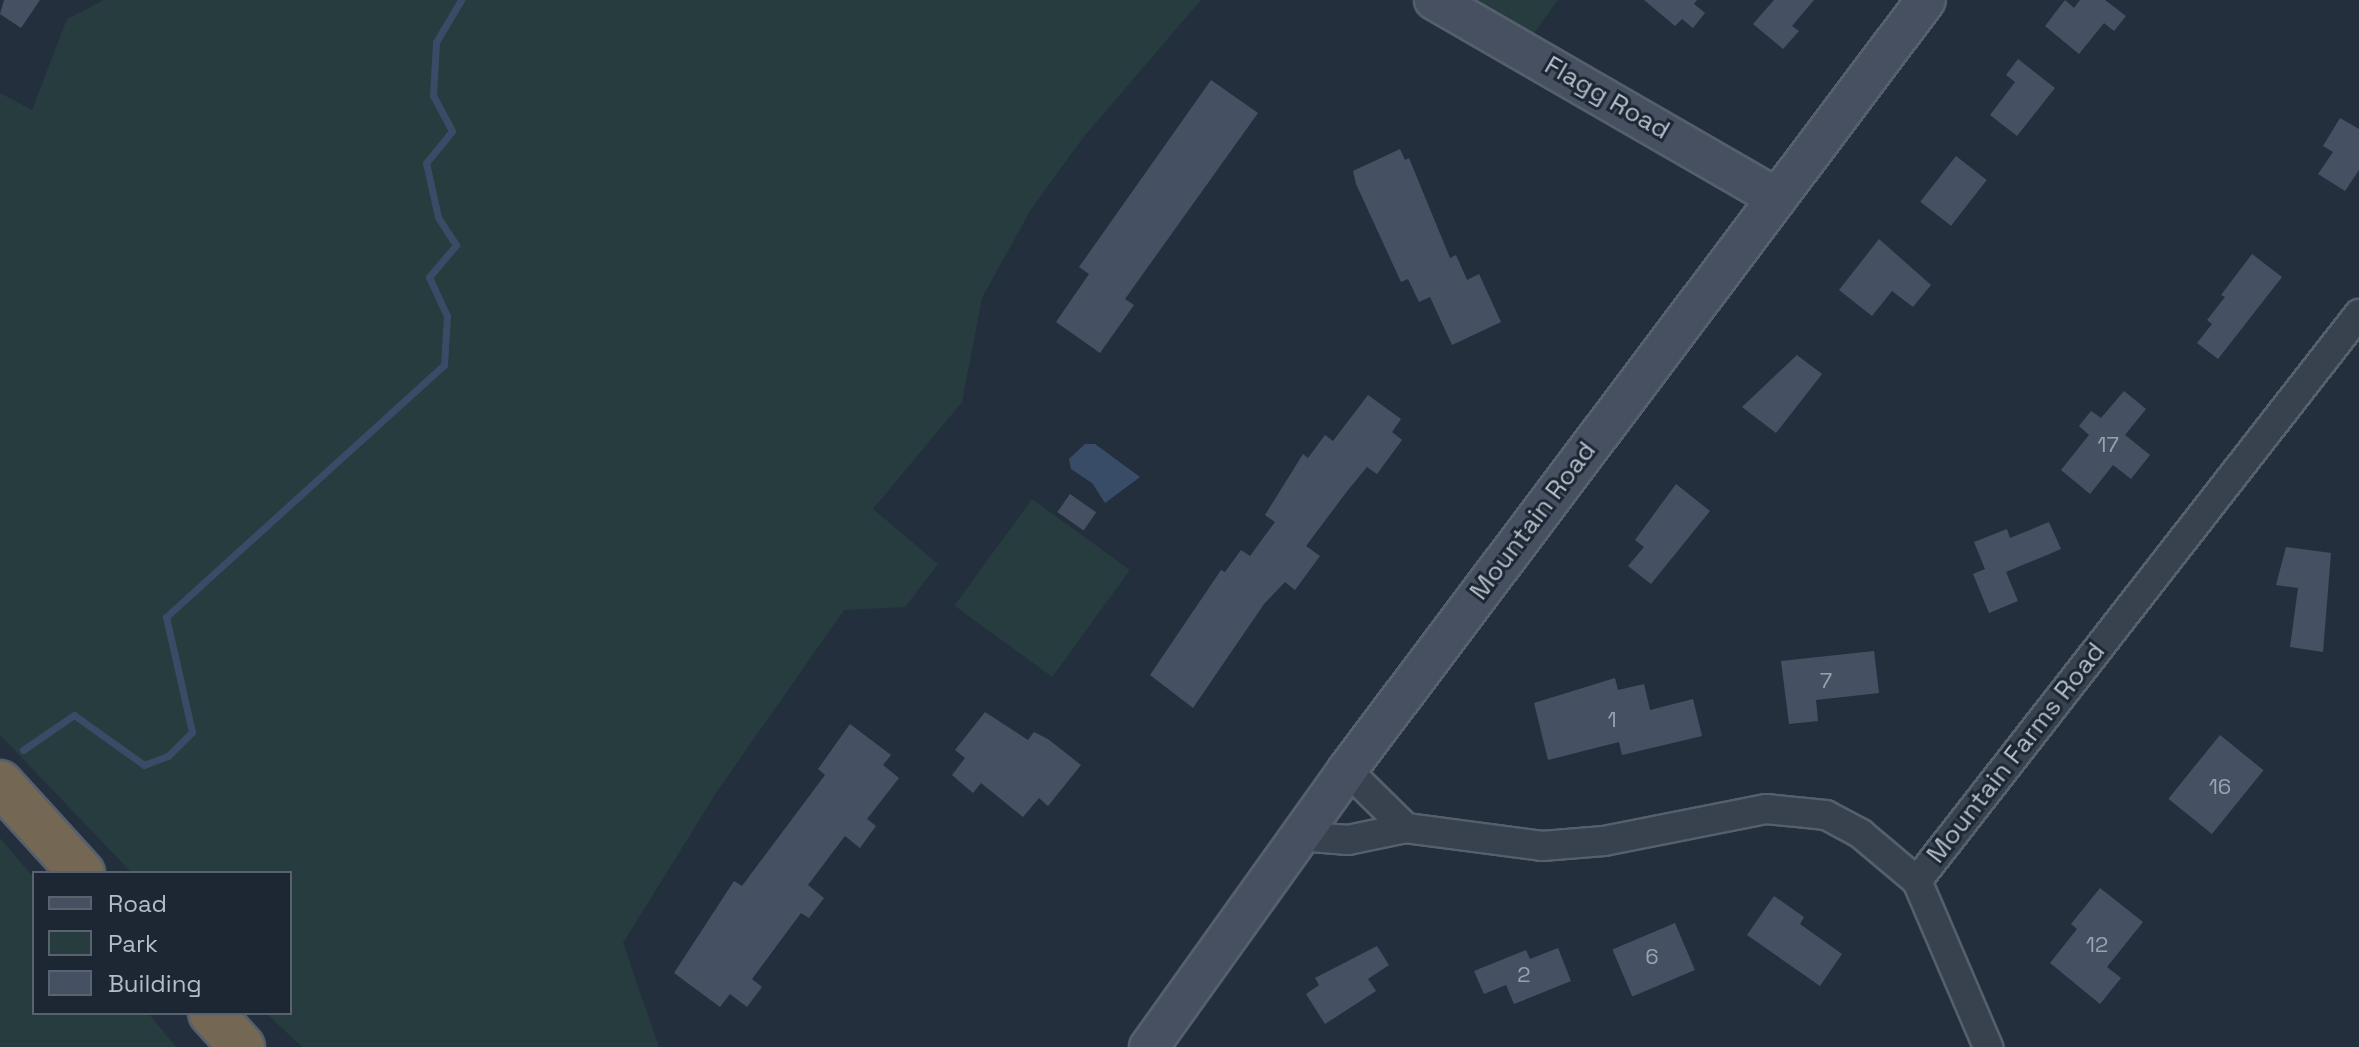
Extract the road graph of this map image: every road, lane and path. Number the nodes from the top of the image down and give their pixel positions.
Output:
1 (1434, 0) edge
2 (1926, 0) edge
3 (1777, 198) junction
4 (2359, 314) edge
5 (1347, 770) junction
6 (0, 783) edge
7 (1406, 828) junction
8 (1300, 836) junction
9 (80, 871) edge
10 (1917, 881) junction
11 (213, 1015) edge
12 (242, 1047) edge
13 (1149, 1047) edge
14 (1988, 1047) edge

1 - 3 main road, Flagg Road
2 - 3 main road, Mountain Road
3 - 5 main road, Mountain Road
4 - 10 street, Mountain Farms Road
5 - 7 street
5 - 8 main road, Mountain Road
6 - 9 highway
7 - 8 street, Mountain Farms Road
7 - 10 street, Mountain Farms Road
8 - 13 main road, Mountain Road
10 - 14 street
11 - 12 highway

